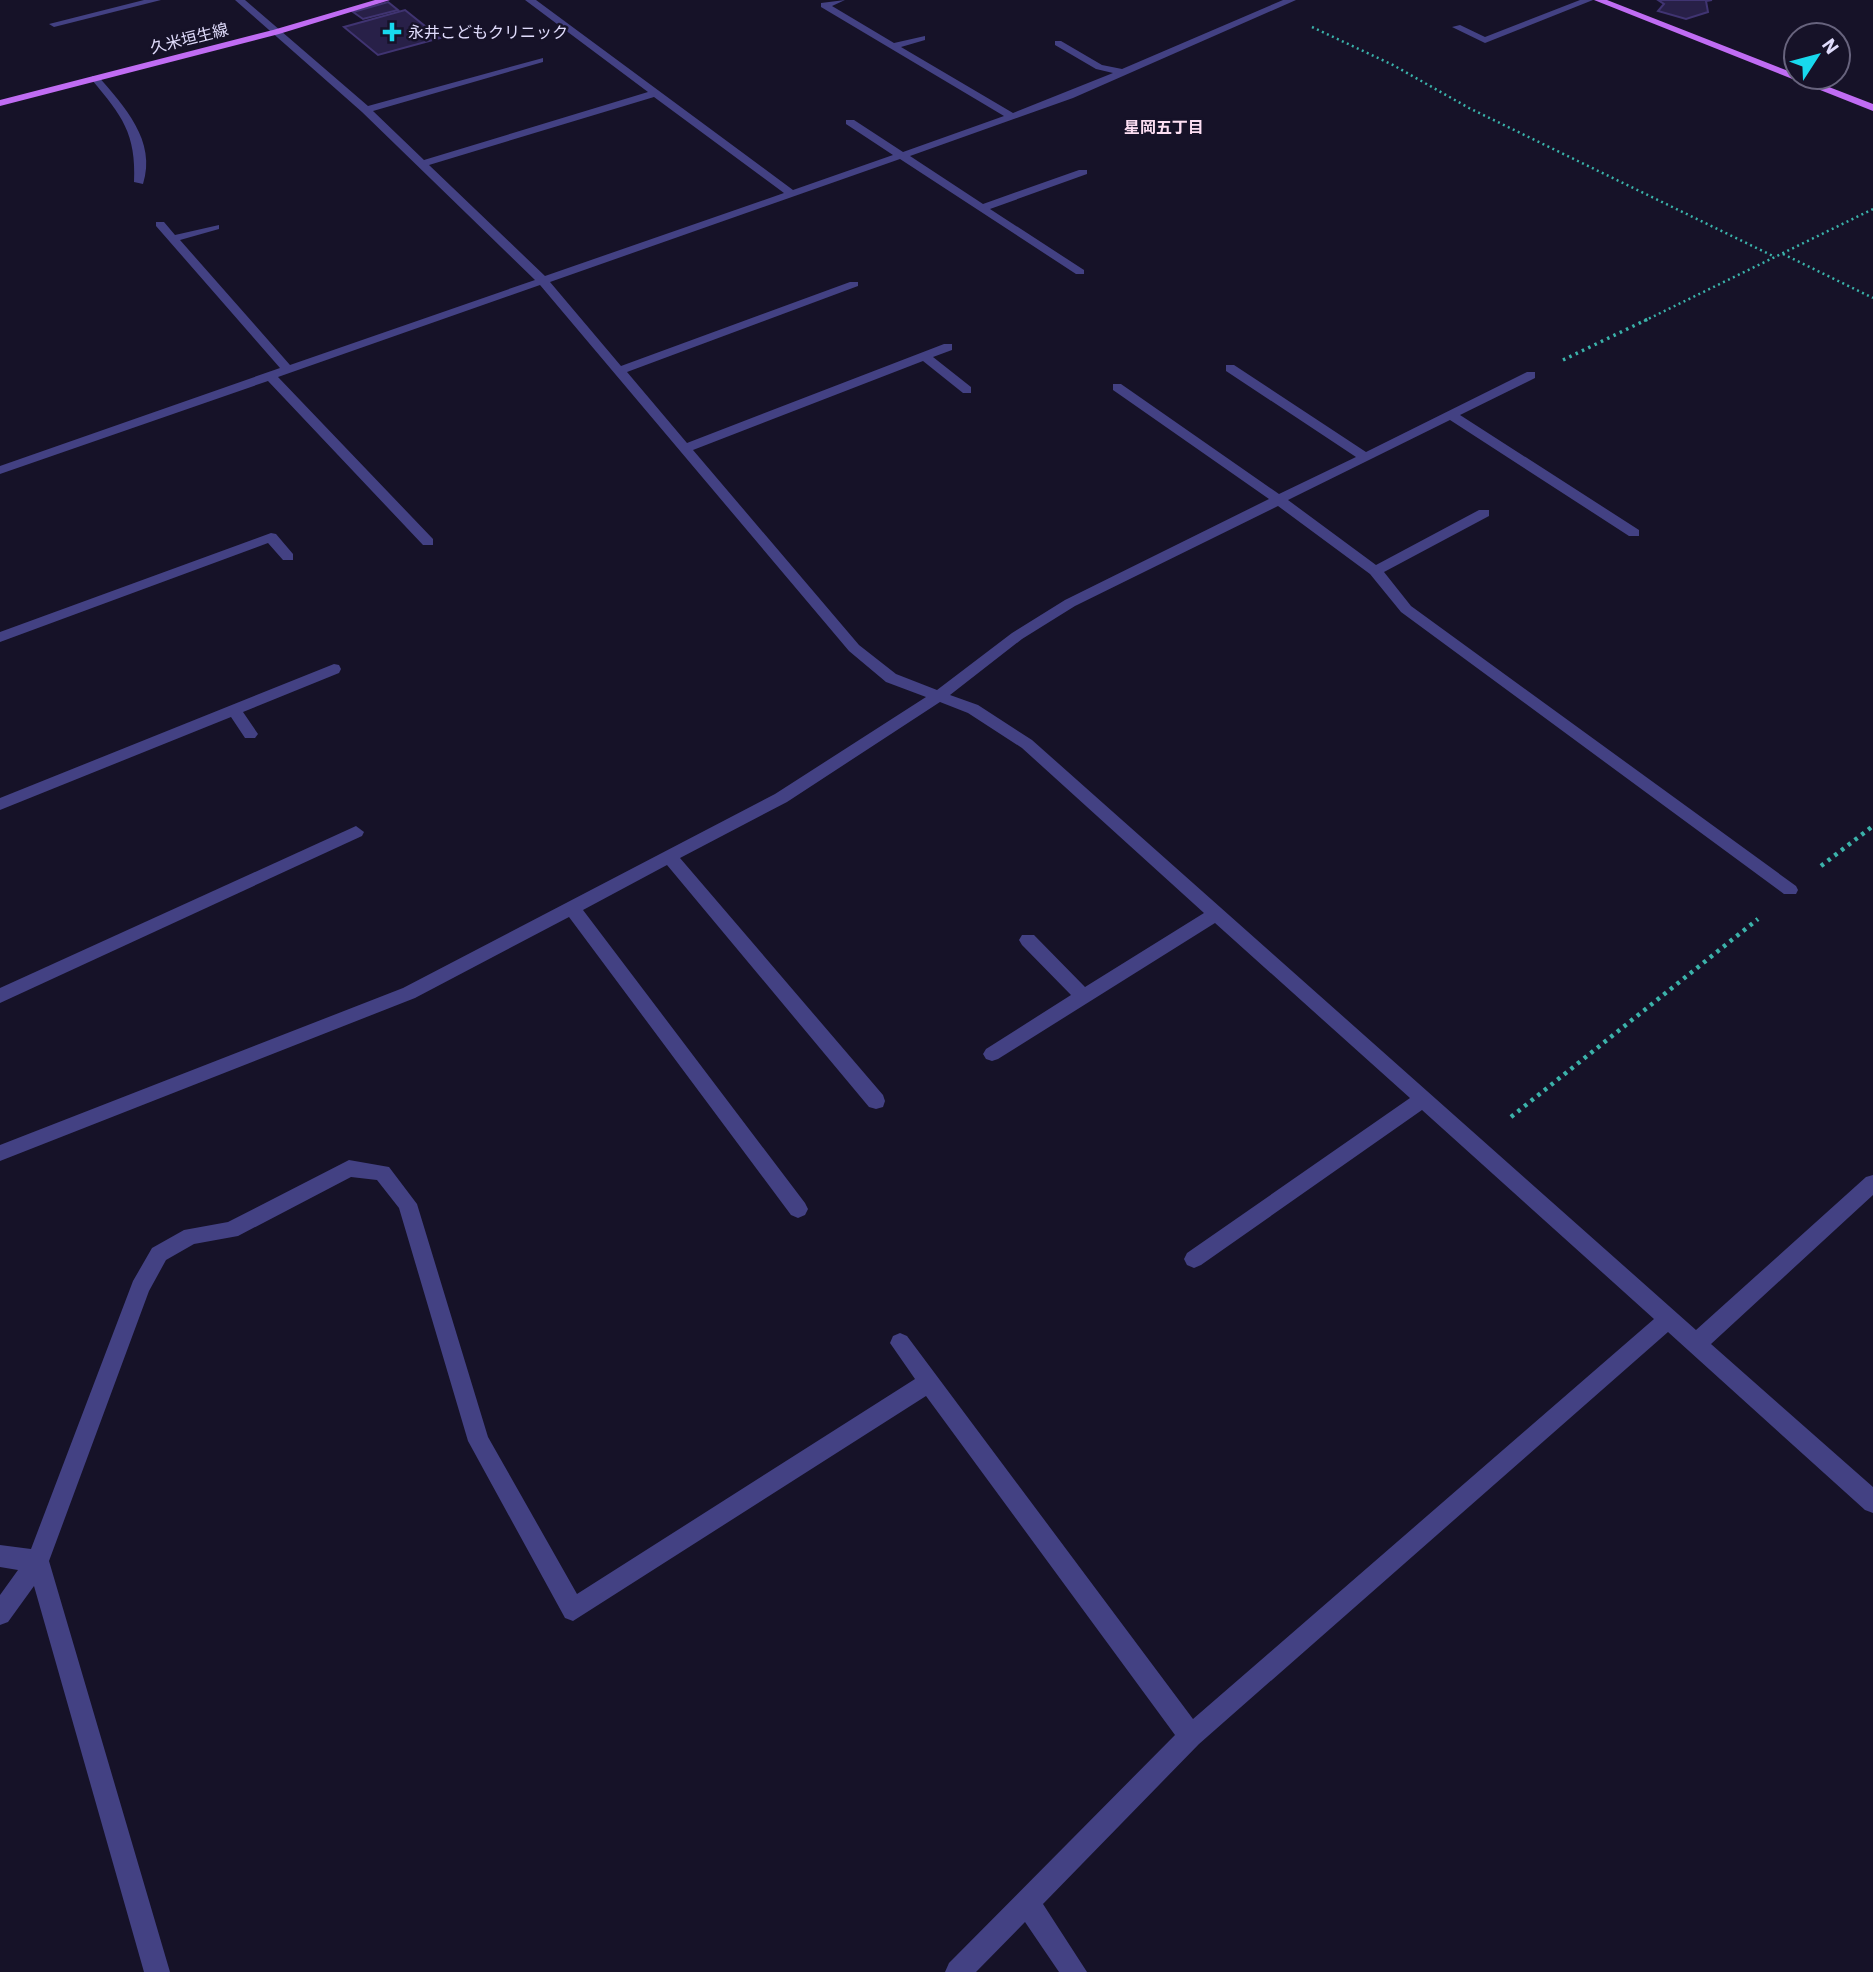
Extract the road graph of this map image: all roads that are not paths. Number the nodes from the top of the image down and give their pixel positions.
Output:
1 (156, 0) edge
2 (240, 0) edge
3 (385, 0) edge
4 (530, 0) edge
5 (840, 0) edge
6 (1268, 0) edge
7 (1291, 0) edge
8 (1588, 0) edge
9 (1599, 0) edge
10 (1280, 5) junction
11 (54, 24) dead end
12 (1457, 27) dead end
13 (276, 32) junction
14 (922, 38) dead end
15 (1058, 43) dead end
16 (894, 46) junction
17 (540, 60) dead end
18 (1121, 72) junction
19 (94, 78) junction
20 (656, 93) junction
21 (0, 103) edge
22 (1873, 108) edge
23 (366, 110) junction
24 (1012, 117) junction
25 (850, 122) dead end
26 (902, 156) junction
27 (422, 164) junction
28 (1083, 173) dead end
29 (139, 182) dead end
30 (792, 194) junction
31 (982, 208) junction
32 (160, 225) dead end
33 (215, 227) dead end
34 (173, 239) junction
35 (1080, 272) dead end
36 (541, 279) junction
37 (854, 284) dead end
38 (948, 347) dead end
39 (924, 356) junction
40 (1230, 368) dead end
41 (287, 369) junction
42 (619, 371) junction
43 (270, 375) junction
44 (1531, 376) road end
45 (1117, 387) dead end
46 (967, 390) dead end
47 (1451, 415) junction
48 (685, 449) junction
49 (1365, 457) junction
50 (0, 470) edge
51 (1279, 500) junction
52 (1484, 513) dead end
53 (1634, 533) dead end
54 (428, 542) dead end
55 (288, 557) dead end
56 (1375, 571) junction
57 (0, 638) edge
58 (334, 669) dead end
59 (937, 697) junction
60 (234, 710) junction
61 (250, 734) dead end
62 (0, 804) edge
63 (356, 832) dead end
64 (670, 857) junction
65 (1790, 890) road end
66 (572, 908) junction
67 (1217, 913) junction
68 (1028, 940) dead end
69 (0, 996) edge
70 (1084, 998) junction
71 (992, 1054) dead end
72 (1423, 1099) junction
73 (876, 1101) dead end
74 (0, 1153) edge
75 (1873, 1182) edge
76 (798, 1209) dead end
77 (1194, 1259) dead end
78 (1668, 1319) junction
79 (900, 1343) dead end
80 (1696, 1344) junction
81 (929, 1382) junction
82 (1873, 1502) edge
83 (0, 1556) edge
84 (38, 1561) junction
85 (0, 1614) edge
86 (1191, 1736) junction
87 (1027, 1902) junction
88 (158, 1972) edge
89 (958, 1972) edge
90 (1073, 1972) edge

1 - 11 street
2 - 13 street
3 - 13 main road, 久米垣生線
4 - 20 street
5 - 16 street
6 - 10 street
7 - 10 street
8 - 12 street
9 - 22 main road
10 - 18 street
13 - 19 main road, 久米垣生線
13 - 23 street
14 - 16 street
15 - 18 street
16 - 24 street
17 - 23 street
18 - 24 street
19 - 21 main road, 久米垣生線
19 - 29 street
20 - 27 street
20 - 30 street
23 - 27 street
24 - 26 street
25 - 26 street
26 - 30 street
26 - 31 street
27 - 36 street
28 - 31 street
30 - 36 street
31 - 35 street
32 - 34 street
33 - 34 street
34 - 41 street
36 - 41 street
36 - 42 street
37 - 42 street
38 - 39 street
39 - 46 street
39 - 48 street
40 - 49 street
41 - 43 street
42 - 48 street
43 - 50 street
43 - 54 street
44 - 47 street
45 - 51 street
47 - 49 street
47 - 53 street
48 - 59 street
49 - 51 street
51 - 56 street
51 - 59 street
52 - 56 street
55 - 57 street
56 - 65 street
58 - 60 street
59 - 64 street
59 - 67 street
60 - 61 street
60 - 62 street
63 - 69 street
64 - 66 street
64 - 73 street
66 - 74 street
66 - 76 street
67 - 70 street
67 - 72 street
68 - 70 street
70 - 71 street
72 - 77 street
72 - 78 street
75 - 80 street
78 - 80 street
78 - 86 street
79 - 81 street
80 - 82 street
81 - 84 street
81 - 86 street
83 - 84 street
84 - 85 street
84 - 88 street
86 - 87 street
87 - 89 street
87 - 90 street

